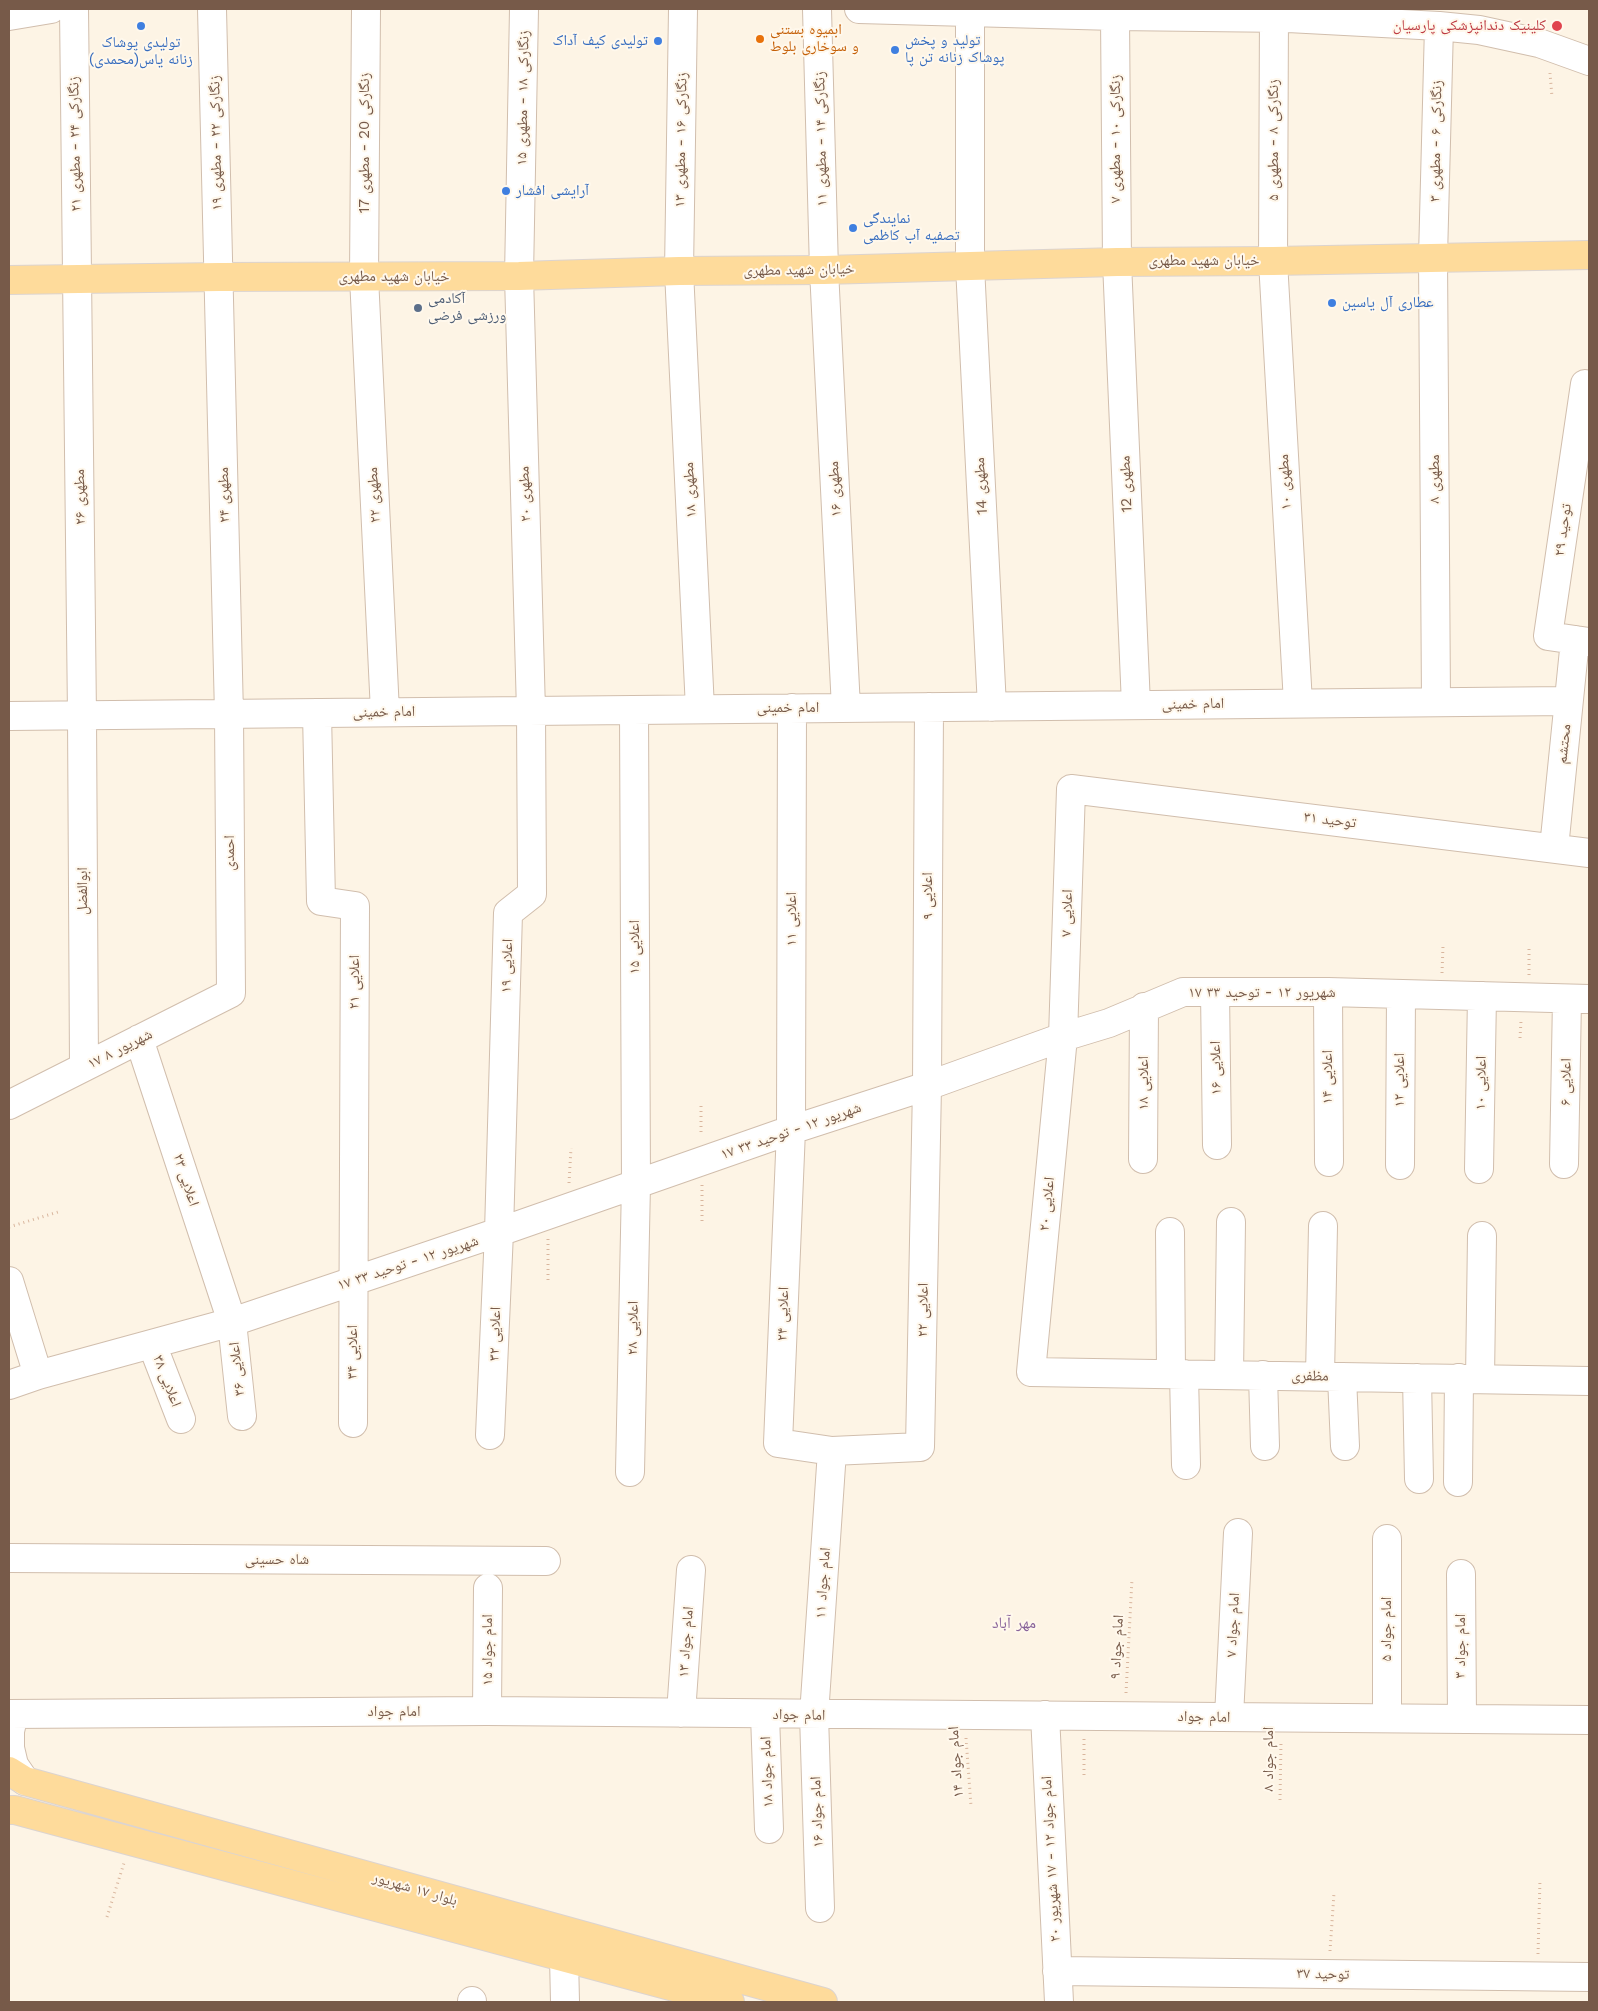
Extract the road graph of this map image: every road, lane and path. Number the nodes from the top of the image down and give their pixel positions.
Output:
1 (51, 9) edge
2 (74, 9) edge
3 (212, 9) edge
4 (366, 9) edge
5 (524, 9) edge
6 (683, 9) edge
7 (818, 9) edge
8 (859, 9) edge
9 (970, 12) junction
10 (1274, 13) edge
11 (9, 16) edge
12 (1115, 16) junction
13 (1439, 26) junction
14 (1589, 61) edge
15 (1589, 253) edge
16 (1433, 257) junction
17 (1272, 261) junction
18 (1117, 262) junction
19 (970, 266) junction
20 (824, 270) junction
21 (679, 271) junction
22 (519, 276) junction
23 (219, 277) junction
24 (364, 277) junction
25 (77, 278) junction
26 (9, 280) edge
27 (1584, 384) dead end
28 (1581, 469) edge
29 (1582, 641) edge
30 (1568, 701) junction
31 (1436, 702) junction
32 (1298, 703) junction
33 (1136, 705) junction
34 (992, 706) junction
35 (929, 707) junction
36 (792, 708) junction
37 (846, 708) junction
38 (700, 709) junction
39 (634, 710) junction
40 (531, 711) junction
41 (385, 712) junction
42 (317, 713) junction
43 (229, 714) junction
44 (9, 716) edge
45 (82, 716) junction
46 (1071, 788) joint
47 (1554, 848) junction
48 (1589, 852) edge
49 (1215, 992) junction
50 (1328, 992) junction
51 (231, 993) joint
52 (1401, 994) junction
53 (1482, 996) junction
54 (1578, 999) edge
55 (1144, 1007) junction
56 (1063, 1037) junction
57 (139, 1039) junction
58 (84, 1067) junction
59 (928, 1086) junction
60 (9, 1105) edge
61 (701, 1106) dead end
62 (791, 1130) junction
63 (1217, 1145) dead end
64 (571, 1148) dead end
65 (1143, 1159) dead end
66 (701, 1161) junction
67 (1329, 1162) dead end
68 (1564, 1164) dead end
69 (1400, 1165) dead end
70 (1479, 1169) dead end
71 (636, 1184) junction
72 (58, 1212) dead end
73 (558, 1212) junction
74 (1231, 1222) dead end
75 (702, 1224) dead end
76 (1322, 1226) dead end
77 (9, 1227) edge
78 (499, 1232) junction
79 (1170, 1232) dead end
80 (1482, 1236) dead end
81 (9, 1281) edge
82 (353, 1281) junction
83 (548, 1283) dead end
84 (232, 1322) junction
85 (152, 1344) junction
86 (1031, 1372) joint
87 (1177, 1374) junction
88 (38, 1375) junction
89 (1230, 1375) junction
90 (1264, 1375) junction
91 (1331, 1376) junction
92 (1417, 1378) junction
93 (1470, 1379) junction
94 (1589, 1380) edge
95 (9, 1385) edge
96 (242, 1416) dead end
97 (181, 1419) dead end
98 (353, 1423) dead end
99 (490, 1435) dead end
100 (1265, 1446) dead end
101 (1345, 1446) dead end
102 (832, 1451) junction
103 (1186, 1465) dead end
104 (630, 1472) dead end
105 (1419, 1479) dead end
106 (1458, 1482) dead end
107 (1238, 1533) dead end
108 (1387, 1539) dead end
109 (9, 1558) edge
110 (546, 1561) dead end
111 (691, 1570) dead end
112 (1461, 1574) dead end
113 (1132, 1579) dead end
114 (488, 1588) dead end
115 (487, 1711) junction
116 (12, 1714) edge
117 (681, 1714) junction
118 (765, 1715) junction
119 (814, 1715) junction
120 (964, 1715) junction
121 (1045, 1715) junction
122 (1084, 1716) junction
123 (1125, 1716) junction
124 (1229, 1717) junction
125 (1281, 1717) junction
126 (1386, 1718) junction
127 (1462, 1719) junction
128 (1589, 1720) edge
129 (1084, 1778) dead end
130 (13, 1784) edge
131 (1280, 1800) dead end
132 (971, 1806) dead end
133 (9, 1810) edge
134 (769, 1829) dead end
135 (132, 1841) junction
136 (1540, 1879) dead end
137 (1334, 1893) dead end
138 (820, 1908) dead end
139 (107, 1916) dead end
140 (564, 1958) junction
141 (1057, 1971) junction
142 (1328, 1974) junction
143 (1537, 1977) junction
144 (1589, 1977) edge
145 (565, 2002) edge
146 (730, 2002) edge
147 (823, 2002) edge
148 (1059, 2002) edge

1 - 11 street
2 - 25 street, زنگارکی ۲۴ - مطهری ۲۱
3 - 23 street, زنگارکی ۲۲ - مطهری ۱۹
4 - 24 street, زنگارکی 20 - مطهری 17
5 - 22 street, زنگارکی ۱۸ - مطهری ۱۵
6 - 21 street, زنگارکی ۱۶ - مطهری ۱۳
7 - 20 street, زنگارکی ۱۴ - مطهری ۱۱
8 - 9 street
9 - 12 street
9 - 19 street, مطهری 14
10 - 12 street
10 - 13 street
10 - 17 street, زنگارکی ۸ - مطهری ۵
12 - 18 street, زنگارکی ۱۰ - مطهری ۷
13 - 14 street
13 - 16 street, زنگارکی ۶ - مطهری ۳
15 - 16 main road, خیابان شهید مطهری
16 - 17 main road, خیابان شهید مطهری
16 - 31 street, مطهری ۸
17 - 18 main road, خیابان شهید مطهری
17 - 32 street, مطهری ۱۰
18 - 19 main road, خیابان شهید مطهری
18 - 33 street, مطهری 12
19 - 20 main road, خیابان شهید مطهری
19 - 34 street, مطهری 14
20 - 21 main road, خیابان شهید مطهری
20 - 37 street, مطهری ۱۶
21 - 22 main road, خیابان شهید مطهری
21 - 38 street, مطهری ۱۸
22 - 24 main road, خیابان شهید مطهری
22 - 40 street, مطهری ۲۰
23 - 24 main road, خیابان شهید مطهری
23 - 25 main road, خیابان شهید مطهری
23 - 43 street, مطهری ۲۴
24 - 41 street, مطهری ۲۲
25 - 26 main road, خیابان شهید مطهری
25 - 45 street, مطهری ۲۶
27 - 28 street, توحید ۲۹
28 - 29 street, توحید ۲۹
29 - 30 street, محتشم
30 - 31 street, امام خمینی
30 - 47 street, محتشم
31 - 32 street, امام خمینی
32 - 33 street, امام خمینی
33 - 34 street, امام خمینی
34 - 35 street, امام خمینی
35 - 37 street, امام خمینی
35 - 59 street, اعلایی ۹
36 - 37 street, امام خمینی
36 - 38 street, امام خمینی
36 - 62 street, اعلایی ۱۱
38 - 39 street, امام خمینی
39 - 40 street, امام خمینی
39 - 71 street, اعلایی ۱۵
40 - 41 street, امام خمینی
40 - 78 street, اعلایی ۱۹
41 - 42 street, امام خمینی
42 - 43 street, امام خمینی
42 - 82 street, اعلایی ۲۱
43 - 45 street, امام خمینی
43 - 51 street, احمدی
44 - 45 street, امام خمینی
45 - 58 street, ابوالفضل
46 - 47 street, توحید ۳۱
46 - 56 street, اعلایی ۷
47 - 48 street, توحید ۳۱
49 - 50 street, ۱۷ شهریور ۱۲ - توحید ۳۳
49 - 55 street, ۱۷ شهریور ۱۲ - توحید ۳۳
49 - 63 street, اعلایی ۱۶
50 - 52 street, ۱۷ شهریور ۱۲ - توحید ۳۳
50 - 67 street, اعلایی ۱۴
51 - 57 street, ۱۷ شهریور ۸
52 - 53 street, ۱۷ شهریور ۱۲ - توحید ۳۳
52 - 69 street, اعلایی ۱۲
53 - 54 street, ۱۷ شهریور ۱۲ - توحید ۳۳
53 - 70 street, اعلایی ۱۰
54 - 68 street, اعلایی ۶
55 - 56 street, ۱۷ شهریور ۱۲ - توحید ۳۳
55 - 65 street, اعلایی ۱۸
56 - 59 street, ۱۷ شهریور ۱۲ - توحید ۳۳
56 - 86 street, اعلایی ۲۰
57 - 58 street, ۱۷ شهریور ۸
57 - 84 street, اعلایی ۲۳
58 - 60 street, ۱۷ شهریور ۸
59 - 62 street, ۱۷ شهریور ۱۲ - توحید ۳۳
59 - 102 street, اعلایی ۲۲
61 - 66 path
62 - 66 street, ۱۷ شهریور ۱۲ - توحید ۳۳
62 - 102 street, اعلایی ۲۴
64 - 73 path
66 - 71 street, ۱۷ شهریور ۱۲ - توحید ۳۳
66 - 75 path
71 - 73 street, ۱۷ شهریور ۱۲ - توحید ۳۳
71 - 104 street, اعلایی ۲۸
72 - 77 path
73 - 78 street, ۱۷ شهریور ۱۲ - توحید ۳۳
73 - 83 path
74 - 89 street
76 - 91 street
78 - 82 street, ۱۷ شهریور ۱۲ - توحید ۳۳
78 - 99 street, اعلایی ۳۲
79 - 87 street
80 - 93 street
81 - 88 street
82 - 84 street, ۱۷ شهریور ۱۲ - توحید ۳۳
82 - 98 street, اعلایی ۳۴
84 - 85 street, ۱۷ شهریور ۱۲ - توحید ۳۳
84 - 96 street, اعلایی ۳۶
85 - 88 street, ۱۷ شهریور ۱۲ - توحید ۳۳
85 - 97 street, اعلایی ۳۸
86 - 87 street, مظفری
87 - 89 street, مظفری
87 - 103 street
88 - 95 street, ۱۷ شهریور ۱۲ - توحید ۳۳
89 - 90 street, مظفری
90 - 91 street, مظفری
90 - 100 street
91 - 92 street, مظفری
91 - 101 street
92 - 93 street, مظفری
92 - 105 street
93 - 94 street, مظفری
93 - 106 street
102 - 119 street, امام جواد ۱۱
107 - 124 street, امام جواد ۷
108 - 126 street, امام جواد ۵
109 - 110 street, شاه حسینی
111 - 117 street, امام جواد ۱۳
112 - 127 street, امام جواد ۳
113 - 123 path, امام جواد ۹
114 - 115 street, امام جواد ۱۵
115 - 116 street, امام جواد
115 - 117 street, امام جواد
116 - 130 street
117 - 118 street, امام جواد
118 - 119 street, امام جواد
118 - 134 street, امام جواد ۱۸
119 - 120 street, امام جواد
119 - 138 street, امام جواد ۱۶
120 - 121 street, امام جواد
120 - 132 path, امام جواد ۱۴
121 - 122 street, امام جواد
121 - 141 street, امام جواد ۱۲ - ۱۷ شهریور ۲۰
122 - 123 street, امام جواد
122 - 129 path
123 - 124 street, امام جواد
124 - 125 street, امام جواد
125 - 126 street, امام جواد
125 - 131 path, امام جواد ۸
126 - 127 street, امام جواد
127 - 128 street, امام جواد
130 - 147 main road, بلوار ۱۷ شهریور
133 - 135 main road, بلوار ۱۷ شهریور
135 - 139 path
135 - 140 main road, بلوار ۱۷ شهریور
136 - 143 path
137 - 142 path
140 - 145 street
140 - 146 main road, بلوار ۱۷ شهریور
141 - 142 street, توحید ۳۷
141 - 148 street, امام جواد ۱۲ - ۱۷ شهریور ۲۰
142 - 143 street, توحید ۳۷
143 - 144 street, توحید ۳۷

